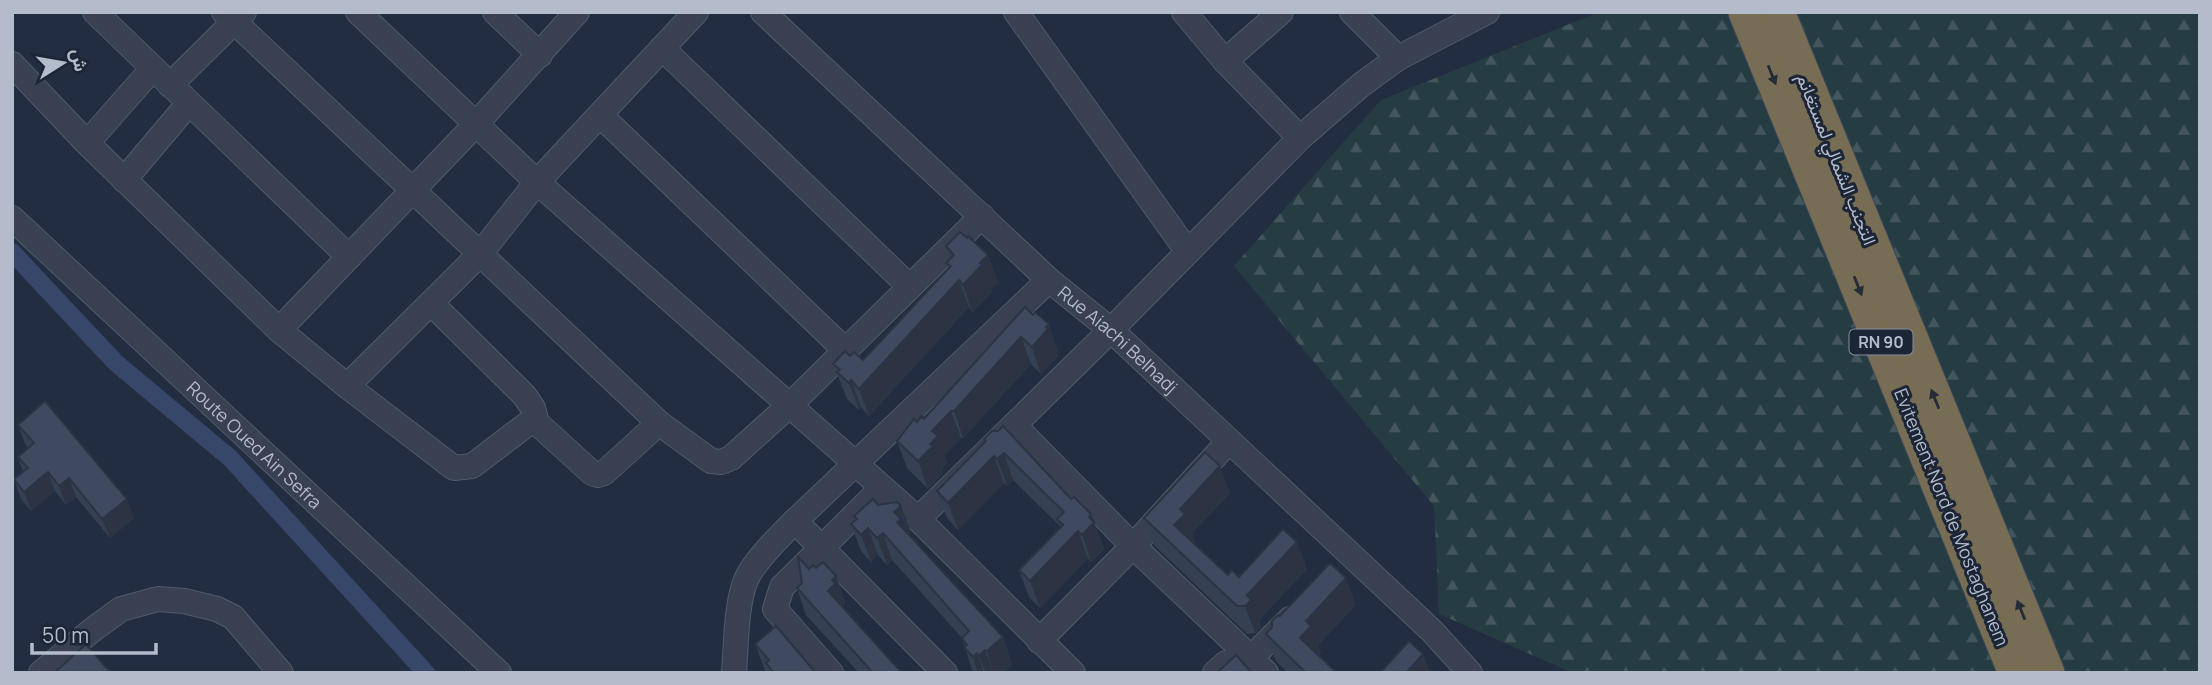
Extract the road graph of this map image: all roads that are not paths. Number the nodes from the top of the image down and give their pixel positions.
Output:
1 (95, 12) edge
2 (358, 12) edge
3 (495, 12) edge
4 (577, 12) edge
5 (696, 12) edge
6 (763, 12) edge
7 (1184, 12) edge
8 (1281, 12) edge
9 (1352, 12) edge
10 (1487, 12) edge
11 (1746, 12) edge
12 (1777, 12) edge
13 (1018, 13) edge
14 (234, 16) edge
15 (662, 48) junction
16 (540, 55) junction
17 (1398, 58) junction
18 (1225, 61) junction
19 (12, 64) edge
20 (161, 76) junction
21 (189, 103) junction
22 (600, 115) junction
23 (476, 124) junction
24 (1300, 138) junction
25 (86, 143) junction
26 (124, 180) junction
27 (537, 182) junction
28 (412, 191) junction
29 (982, 216) junction
30 (12, 218) edge
31 (1188, 252) junction
32 (480, 254) junction
33 (349, 257) junction
34 (1044, 275) junction
35 (909, 287) junction
36 (431, 303) junction
37 (1896, 305) joint
38 (279, 330) junction
39 (1111, 330) junction
40 (846, 351) junction
41 (347, 386) junction
42 (791, 404) junction
43 (537, 423) junction
44 (659, 424) junction
45 (1014, 425) junction
46 (1229, 441) junction
47 (850, 460) junction
48 (882, 488) junction
49 (918, 519) junction
50 (795, 520) junction
51 (1133, 547) junction
52 (822, 548) junction
53 (1352, 556) junction
54 (1334, 575) edge
55 (1306, 603) edge
56 (1039, 641) junction
57 (1258, 665) edge
58 (1468, 672) edge
59 (41, 673) edge
60 (281, 673) edge
61 (499, 673) edge
62 (734, 673) edge
63 (831, 673) edge
64 (944, 673) edge
65 (1073, 673) edge
66 (1215, 673) edge
67 (2016, 673) edge
68 (2047, 673) edge

1 - 20 street
2 - 23 street
3 - 16 street
4 - 16 street
5 - 15 street
6 - 29 street, Rue Aiachi Belhadj
7 - 18 street
8 - 18 street
9 - 17 street
10 - 17 street
11 -> 67 highway, Evitement Nord de Mostaghanem / RN 90
12 - 37 highway, التجنب الشمالي لمستغانم / RN 90
13 - 31 street
14 - 20 street
14 - 28 street
15 - 22 street
15 - 35 street
16 - 23 street
17 - 24 street
18 - 24 street
19 - 25 street
20 - 21 street
20 - 25 street
21 - 26 street
21 - 33 street
22 - 27 street
22 - 40 street
23 - 27 street
23 - 28 street
24 - 31 street
25 - 26 street
26 - 38 street
27 - 32 street
27 - 42 street
28 - 32 street
28 - 33 street
29 - 34 street, Rue Aiachi Belhadj
29 - 35 street
30 - 61 street, Route Oued Ain Sefra
31 - 39 street
32 - 36 street
32 - 44 street
33 - 38 street
34 - 39 street, Rue Aiachi Belhadj
34 - 47 street
35 - 40 street
36 - 41 street
36 - 43 street
68 -> 37 highway, Evitement Nord de Mostaghanem / RN 90
38 - 41 street
39 - 45 street
39 - 46 street, Rue Aiachi Belhadj
40 - 42 street
41 - 43 street
42 - 44 street
42 - 47 street
43 - 44 street
45 - 49 street
45 - 51 street
46 - 51 street
46 - 53 street, Rue Aiachi Belhadj
47 - 48 street
47 - 50 street
48 - 49 street
48 - 52 street
49 - 56 street
50 - 52 street
50 - 62 street
51 - 56 street
51 - 57 street
52 - 63 street
52 - 64 street
53 - 54 street
53 - 58 street, Rue Aiachi Belhadj
55 - 57 street
56 - 65 street
57 - 66 street
59 - 60 street

